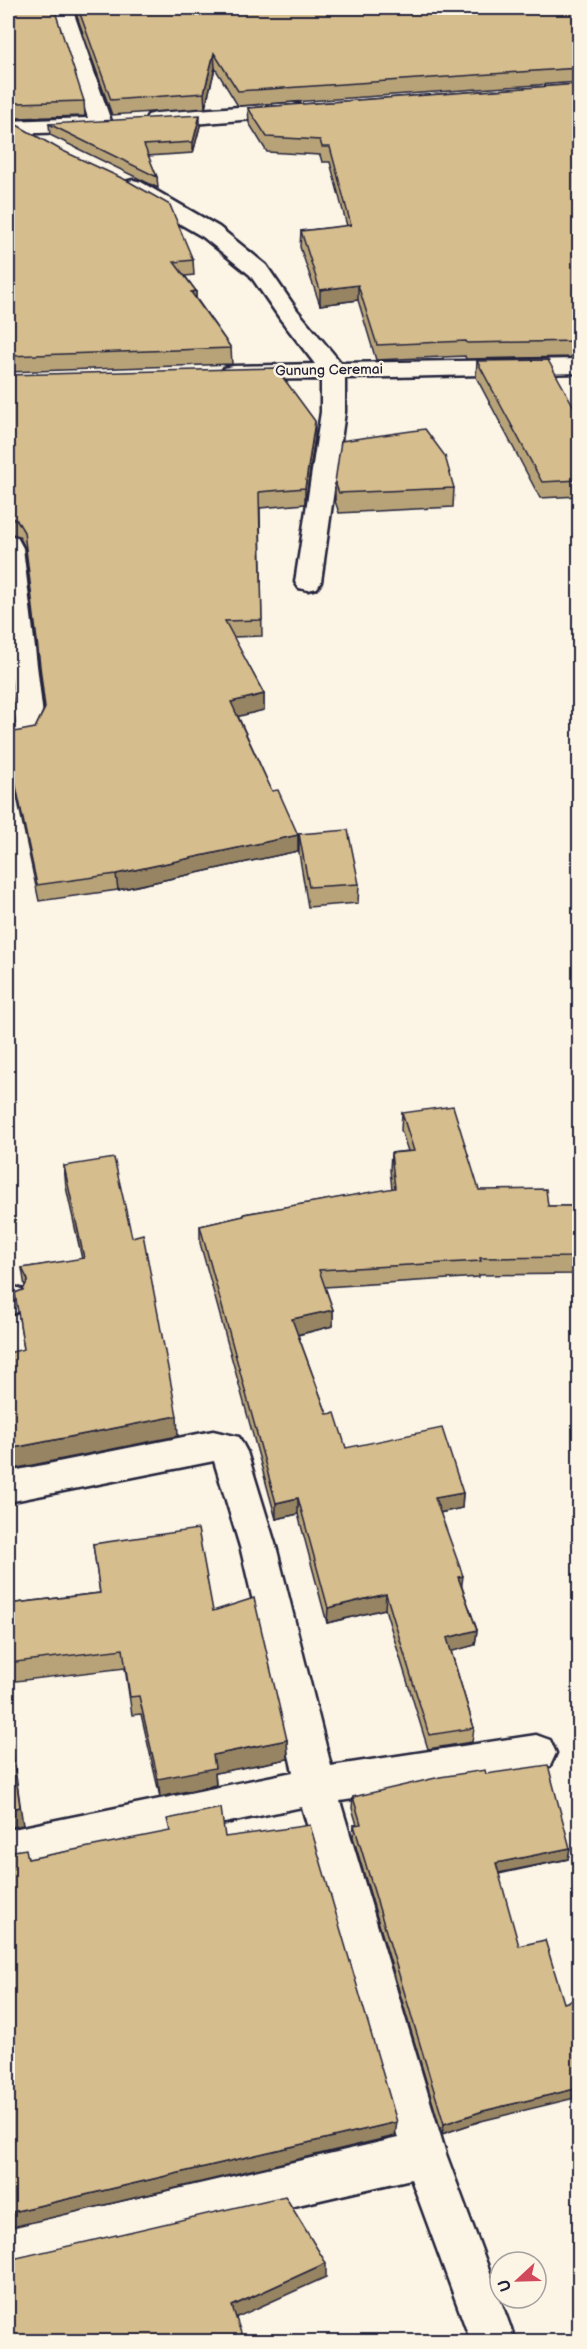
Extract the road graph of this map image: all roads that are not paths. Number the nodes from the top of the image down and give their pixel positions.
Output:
1 (62, 8) edge
2 (311, 109) edge
3 (101, 124) junction
4 (10, 126) edge
5 (53, 148) edge
6 (109, 176) edge
7 (579, 366) edge
8 (333, 370) junction
9 (206, 374) edge
10 (8, 543) edge
11 (308, 582) dead end
12 (8, 737) edge
13 (8, 1487) edge
14 (536, 1753) dead end
15 (316, 1786) junction
16 (8, 1849) edge
17 (424, 2154) junction
18 (8, 2250) edge
19 (494, 2342) edge

1 - 3 street
2 - 3 street
3 - 4 street
4 - 5 street
6 - 8 street
7 - 8 street, Gunung Ceremai
8 - 9 street, Gunung Ceremai
8 - 11 street
10 - 12 street
13 - 15 street
14 - 15 street
15 - 16 street
15 - 17 street
17 - 18 street
17 - 19 street

